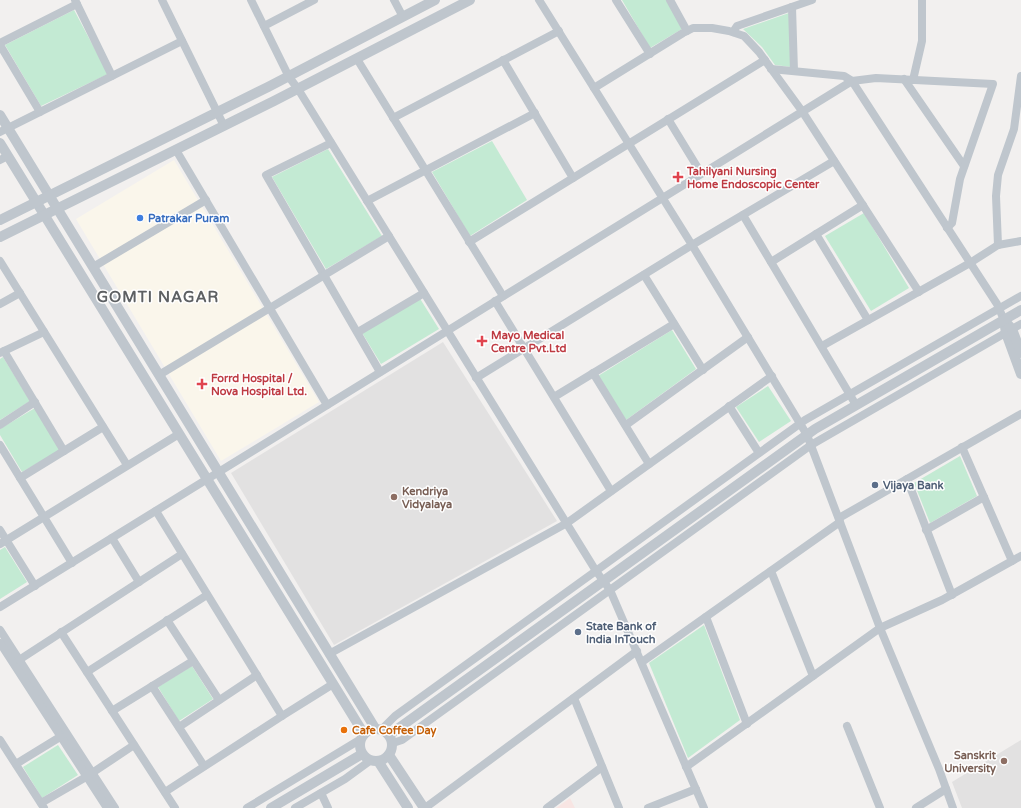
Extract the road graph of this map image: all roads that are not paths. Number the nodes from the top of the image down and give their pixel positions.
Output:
1 (162, 0) edge
2 (251, 0) edge
3 (314, 0) edge
4 (394, 0) edge
5 (435, 0) edge
6 (470, 0) edge
7 (539, 0) edge
8 (616, 0) edge
9 (670, 0) edge
10 (812, 0) edge
11 (922, 0) edge
12 (76, 2) edge
13 (792, 7) junction
14 (403, 17) junction
15 (264, 26) junction
16 (559, 31) junction
17 (687, 31) junction
18 (733, 32) junction
19 (182, 41) junction
20 (0, 44) edge
21 (650, 54) junction
22 (357, 59) junction
23 (503, 60) junction
24 (765, 60) junction
25 (772, 68) junction
26 (794, 71) junction
27 (112, 76) junction
28 (1021, 76) edge
29 (289, 77) junction
30 (908, 79) junction
31 (852, 81) junction
32 (594, 88) junction
33 (298, 89) junction
34 (802, 111) junction
35 (40, 112) junction
36 (217, 113) junction
37 (535, 113) junction
38 (0, 115) edge
39 (393, 118) junction
40 (668, 119) junction
41 (224, 126) junction
42 (4, 130) edge
43 (0, 142) edge
44 (331, 143) junction
45 (629, 144) junction
46 (176, 150) junction
47 (4, 158) edge
48 (834, 161) junction
49 (964, 166) junction
50 (426, 170) junction
51 (701, 173) junction
52 (573, 178) junction
53 (49, 195) junction
54 (663, 198) junction
55 (206, 200) junction
56 (367, 201) junction
57 (36, 202) junction
58 (863, 205) junction
59 (57, 209) junction
60 (44, 215) junction
61 (743, 215) junction
62 (0, 220) edge
63 (947, 228) junction
64 (816, 234) junction
65 (389, 236) junction
66 (0, 237) edge
67 (1021, 241) edge
68 (469, 242) junction
69 (692, 245) junction
70 (998, 245) junction
71 (0, 261) edge
72 (771, 262) junction
73 (970, 263) junction
74 (93, 267) junction
75 (324, 275) junction
76 (644, 275) junction
77 (919, 292) junction
78 (424, 293) junction
79 (20, 294) junction
80 (503, 296) junction
81 (1021, 296) edge
82 (495, 301) junction
83 (0, 304) edge
84 (269, 308) junction
85 (999, 309) junction
86 (1021, 310) edge
87 (868, 320) junction
88 (1004, 320) junction
89 (674, 324) junction
90 (1013, 328) edge
91 (447, 331) junction
92 (44, 332) junction
93 (358, 332) junction
94 (748, 337) junction
95 (822, 346) junction
96 (524, 348) junction
97 (2, 352) edge
98 (1021, 353) edge
99 (703, 370) junction
100 (380, 372) junction
101 (593, 373) junction
102 (1021, 374) edge
103 (159, 375) junction
104 (772, 376) junction
105 (476, 378) junction
106 (850, 395) junction
107 (554, 397) junction
108 (35, 402) junction
109 (327, 405) junction
110 (856, 405) junction
111 (729, 406) junction
112 (1021, 414) edge
113 (801, 423) junction
114 (0, 425) edge
115 (626, 425) junction
116 (103, 427) junction
117 (179, 434) junction
118 (807, 435) junction
119 (0, 445) edge
120 (811, 445) junction
121 (962, 447) junction
122 (64, 451) junction
123 (759, 453) junction
124 (649, 464) junction
125 (127, 465) junction
126 (218, 472) junction
127 (20, 478) junction
128 (207, 479) junction
129 (907, 479) junction
130 (612, 491) junction
131 (984, 497) junction
132 (156, 511) junction
133 (44, 517) junction
134 (839, 520) junction
135 (567, 523) junction
136 (0, 530) edge
137 (926, 530) junction
138 (112, 538) junction
139 (3, 542) edge
140 (182, 554) junction
141 (1021, 556) edge
142 (1012, 561) junction
143 (72, 563) junction
144 (596, 571) junction
145 (771, 571) junction
146 (604, 580) junction
147 (139, 582) junction
148 (34, 586) junction
149 (610, 590) junction
150 (207, 595) junction
151 (952, 595) junction
152 (0, 607) edge
153 (706, 617) junction
154 (168, 620) junction
155 (880, 628) junction
156 (0, 630) edge
157 (61, 632) junction
158 (0, 643) edge
159 (637, 651) junction
160 (329, 654) junction
161 (19, 660) junction
162 (194, 661) junction
163 (642, 662) junction
164 (87, 672) junction
165 (257, 675) junction
166 (813, 676) junction
167 (333, 684) junction
168 (152, 686) junction
169 (574, 698) junction
170 (219, 700) junction
171 (112, 711) junction
172 (282, 716) junction
173 (747, 724) junction
174 (847, 726) dead end
175 (179, 727) junction
176 (385, 734) junction
177 (60, 737) junction
178 (362, 737) junction
179 (0, 740) edge
180 (134, 745) junction
181 (362, 754) junction
182 (389, 755) junction
183 (375, 760) junction
184 (16, 764) junction
185 (204, 766) junction
186 (602, 767) junction
187 (686, 767) junction
188 (89, 775) junction
189 (696, 789) junction
190 (946, 789) junction
191 (165, 792) junction
192 (321, 793) junction
193 (42, 806) edge
194 (107, 808) edge
195 (115, 808) edge
196 (175, 808) edge
197 (247, 808) edge
198 (271, 808) edge
199 (295, 808) edge
200 (328, 808) edge
201 (408, 808) edge
202 (424, 808) edge
203 (547, 808) edge
204 (619, 808) edge
205 (648, 808) edge
206 (704, 808) edge
207 (880, 808) edge
208 (916, 808) edge
209 (952, 808) edge

1 - 19 street
2 - 15 street
3 - 15 street
4 - 14 street
5 - 14 street
6 - 22 street
7 - 16 street
8 - 21 street
9 - 17 street
10 - 13 street
11 - 30 street
12 - 20 street
12 - 27 street
13 - 18 street
13 - 26 street
14 - 29 street
15 - 29 street
16 - 23 street
16 - 32 street
17 - 18 street
17 - 21 street
18 - 24 street
19 - 27 street
19 - 36 street
20 - 35 street
21 - 32 street
22 - 33 street
22 - 39 street
23 - 37 street
23 - 39 street
24 - 25 street
24 - 40 street
25 - 26 street
25 - 34 street
26 - 31 street
27 - 35 street
28 - 70 street
29 - 33 street
29 - 36 street
30 - 31 street
30 - 49 street
30 - 49 street
31 - 34 street
31 - 63 street
32 - 45 street
33 - 41 street
33 - 44 street
34 - 48 street
34 - 51 street
35 - 42 street
36 - 41 street
36 - 53 street
37 - 50 street
37 - 52 street
38 - 42 street
39 - 50 street
40 - 45 street
40 - 51 street
41 - 46 street
42 - 53 street
43 - 47 street
44 - 56 street
44 - 75 street
45 - 52 street
45 - 54 street
46 - 55 street
46 - 59 street
47 - 57 street
48 - 58 street
48 - 61 street
49 - 63 street
50 - 56 street
50 - 68 street
51 - 54 street
52 - 68 street
53 - 57 street
53 - 59 street
54 - 69 street
54 - 80 street
55 - 74 street
55 - 84 street
56 - 65 street
57 - 60 street
57 - 62 street
58 - 64 street
58 - 77 street
59 - 60 street
59 - 74 street
60 - 66 street
60 - 117 street
61 - 69 street
61 - 72 street
63 - 73 street
64 - 72 street
64 - 87 street
65 - 75 street
65 - 78 street
67 - 70 street
68 - 80 street
69 - 76 street
69 - 94 street
70 - 73 street
71 - 79 street
72 - 95 street
73 - 77 street
73 - 85 street
74 - 103 street
75 - 84 street
75 - 93 street
76 - 89 street
76 - 96 street
77 - 87 street
78 - 91 street
78 - 93 street
79 - 83 street
79 - 92 street
80 - 82 street
81 - 85 street
82 - 91 street
82 - 96 street
84 - 103 street
84 - 109 street
85 - 88 street
85 - 106 street
86 - 88 street
87 - 95 street
88 - 90 street
88 - 110 street
89 - 99 street
89 - 101 street
90 - 98 street
90 - 102 street
90 - 120 street
91 - 100 street
91 - 105 street
92 - 97 street
92 - 116 street
93 - 100 street
94 - 99 street
94 - 104 street
95 - 106 street
96 - 105 street
96 - 107 street
97 - 108 street
99 - 115 street
100 - 109 street
101 - 107 street
101 - 115 street
103 - 126 street
104 - 111 street
104 - 113 street
105 - 135 street
106 - 110 street
106 - 113 street
107 - 130 street
108 - 114 street
108 - 122 street
109 - 126 street
110 - 118 street
111 - 123 street
111 - 124 street
112 - 121 street
113 - 118 street
113 - 123 street
115 - 124 street
116 - 122 street
116 - 125 street
117 - 125 street
117 - 128 street
118 - 120 street
118 - 146 street
119 - 127 street
120 - 134 street
120 - 149 street
121 - 129 street
121 - 131 street
122 - 127 street
123 - 144 street
124 - 130 street
125 - 133 street
126 - 128 street
126 - 160 street
127 - 133 street
128 - 132 street
128 - 167 street
129 - 134 street
129 - 137 street
130 - 135 street
131 - 137 street
131 - 142 street
132 - 138 street
132 - 140 street
133 - 139 street
133 - 143 street
134 - 145 street
134 - 155 street
135 - 144 street
135 - 160 street
136 - 139 street
137 - 151 street
138 - 143 street
138 - 147 street
139 - 148 street
140 - 147 street
140 - 150 street
141 - 142 street
142 - 151 street
143 - 148 street
144 - 146 street
144 - 176 street
145 - 153 street
145 - 166 street
146 - 149 street
146 - 176 street
147 - 157 street
148 - 152 street
149 - 159 street
149 - 176 street
150 - 154 street
150 - 165 street
151 - 155 street
153 - 163 street
153 - 173 street
154 - 162 street
154 - 164 street
155 - 166 street
155 - 190 street
156 - 161 street
157 - 161 street
157 - 164 street
158 - 177 street
159 - 163 street
159 - 169 street
160 - 176 street
161 - 188 street
162 - 168 street
162 - 170 street
163 - 187 street
164 - 171 street
165 - 170 street
165 - 172 street
166 - 173 street
167 - 172 street
167 - 178 street
168 - 171 street
168 - 175 street
169 - 186 street
169 - 202 street
170 - 175 street
171 - 180 street
172 - 185 street
173 - 187 street
174 - 207 street
175 - 185 street
176 - 178 street
176 - 182 street
177 - 184 street
177 - 188 street
178 - 181 street
178 - 197 street
179 - 184 street
180 - 188 street
180 - 191 street
181 - 183 street
181 - 198 street
182 - 183 street
182 - 202 street
183 - 192 street
183 - 201 street
184 - 193 street
185 - 191 street
186 - 203 street
186 - 204 street
187 - 189 street
188 - 193 street
188 - 194 street
188 - 195 street
189 - 205 street
189 - 206 street
190 - 208 street
190 - 209 street
191 - 196 street
192 - 199 street
192 - 200 street

